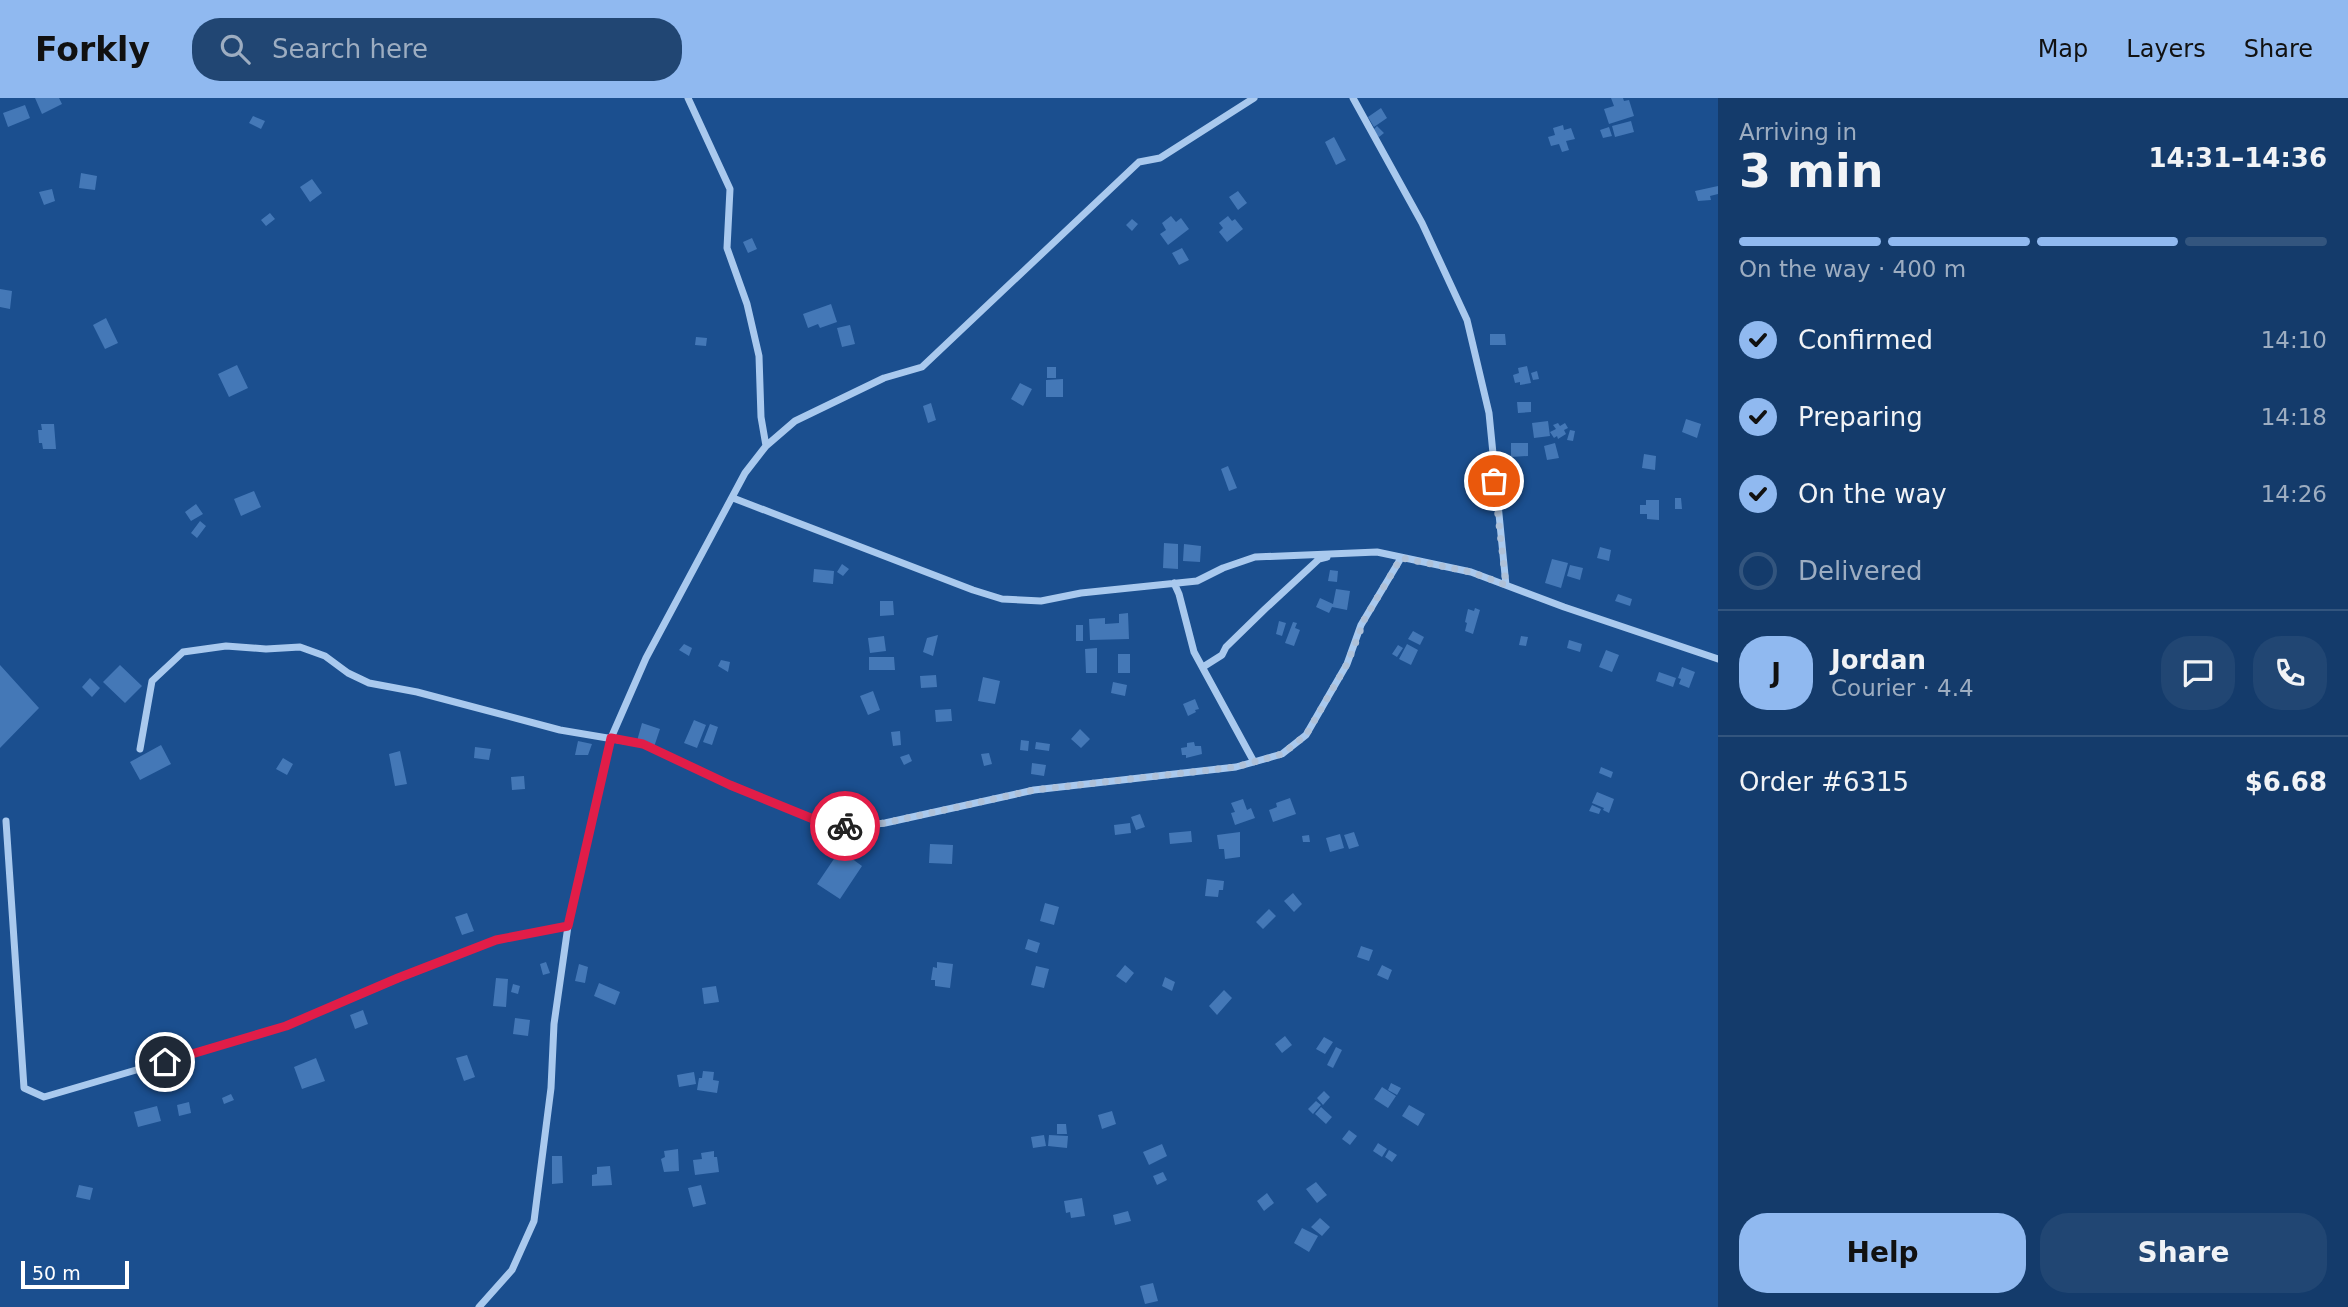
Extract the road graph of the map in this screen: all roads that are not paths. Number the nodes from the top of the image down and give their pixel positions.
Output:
1 (688, 98) edge
2 (1254, 98) edge
3 (1353, 98) edge
4 (766, 446) junction
5 (733, 498) junction
6 (1337, 554) junction
7 (1401, 558) junction
8 (1174, 583) junction
9 (1506, 585) junction
10 (1718, 659) edge
11 (1203, 667) junction
12 (611, 738) junction
13 (139, 749) dead end
14 (1254, 762) junction
15 (6, 821) dead end
16 (568, 926) junction
17 (479, 1307) edge

1 - 4 street
2 - 4 street
3 - 9 street
4 - 5 street
5 - 8 street
5 - 12 street
6 - 7 street
6 - 8 street
6 - 11 street
7 - 9 street
7 - 14 street
8 - 11 street
9 - 10 street
11 - 14 street
12 - 13 street
12 - 14 street
12 - 16 street
15 - 16 street
16 - 17 street

